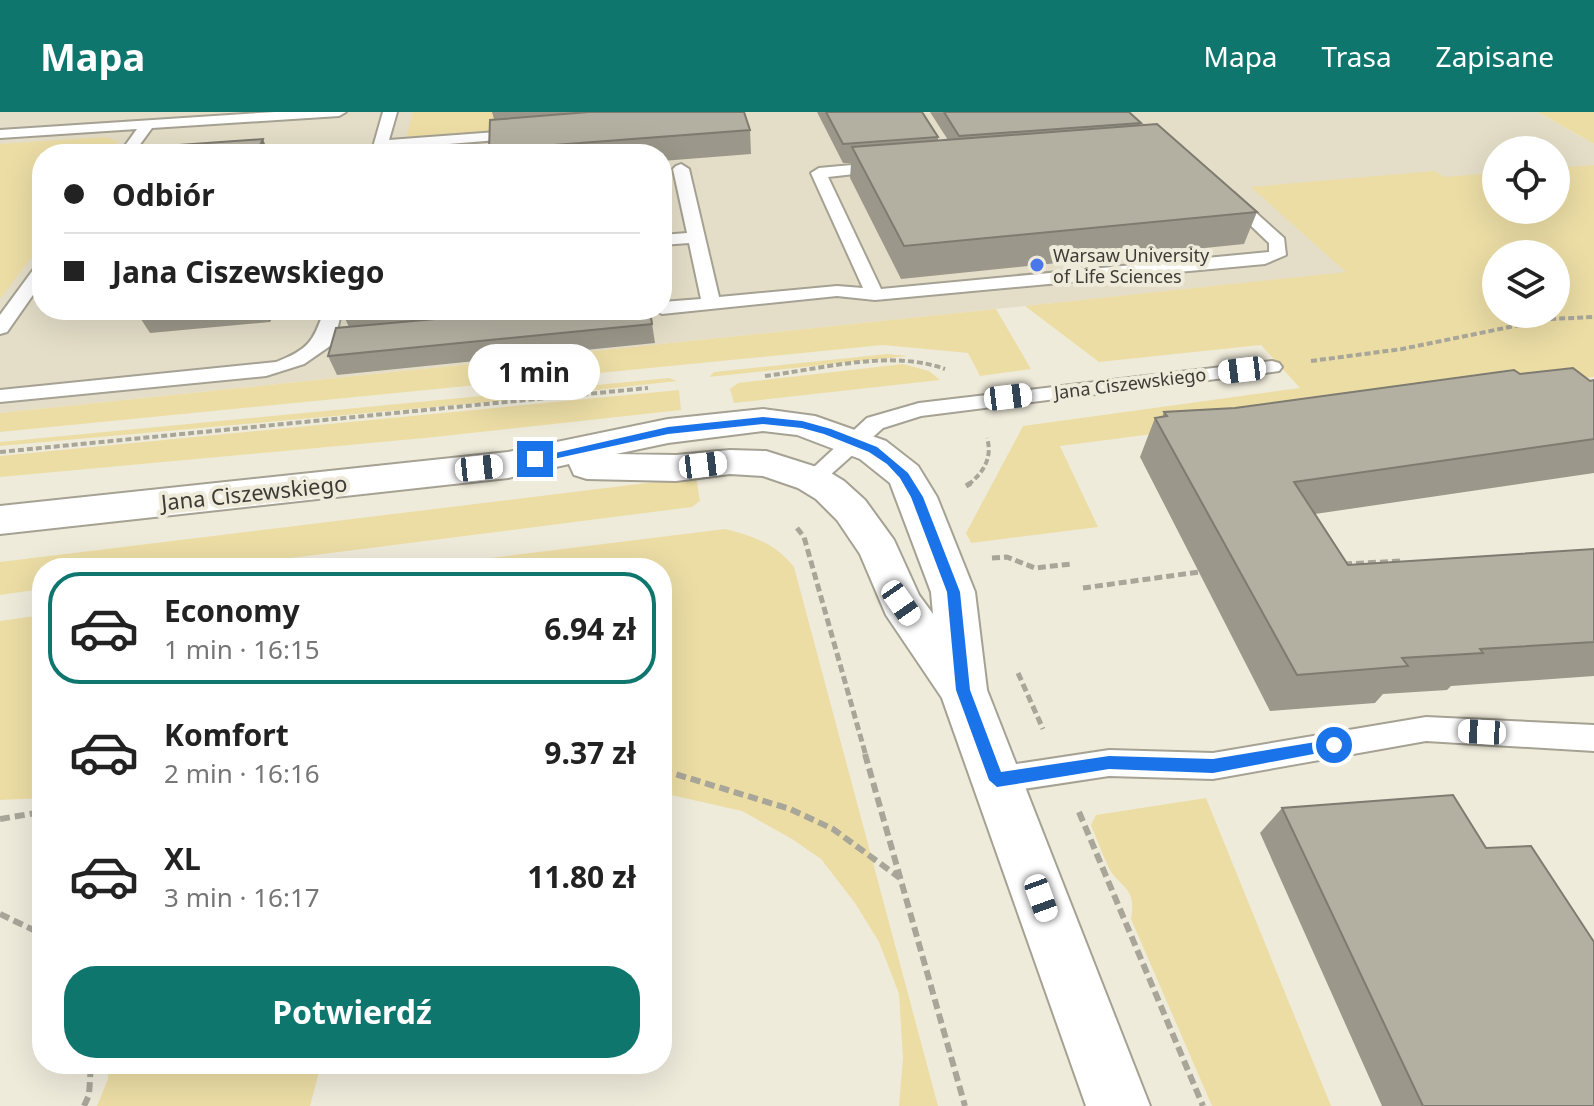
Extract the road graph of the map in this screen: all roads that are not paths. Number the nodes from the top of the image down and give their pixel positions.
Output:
1 (339, 112) edge
2 (390, 112) edge
3 (148, 124) junction
4 (532, 133) edge
5 (0, 134) edge
6 (133, 144) edge
7 (381, 144) edge
8 (433, 144) edge
9 (906, 166) edge
10 (681, 169) edge
11 (1213, 184) edge
12 (696, 237) junction
13 (672, 239) edge
14 (32, 284) edge
15 (875, 295) junction
16 (711, 303) junction
17 (672, 307) edge
18 (330, 320) edge
19 (0, 328) edge
20 (384, 336) edge
21 (324, 341) junction
22 (1272, 367) road end
23 (0, 396) edge
24 (852, 441) junction
25 (508, 465) junction
26 (812, 479) junction
27 (0, 520) edge
28 (963, 690) junction
29 (1594, 738) edge
30 (997, 780) junction
31 (1118, 1106) edge

1 - 3 lane
2 - 7 lane
3 - 5 lane
3 - 6 lane
4 - 8 lane
9 - 15 lane
10 - 12 lane
11 - 15 lane
12 - 13 lane
12 - 16 lane
14 - 19 lane
15 - 16 lane
16 - 17 lane
18 - 21 lane
20 - 21 lane
21 - 23 lane
22 - 24 lane, Jana Ciszewskiego
24 - 25 street, Jana Ciszewskiego
24 - 26 lane, Jana Ciszewskiego
24 - 28 street
25 - 26 street, Jana Ciszewskiego
25 - 27 street, Jana Ciszewskiego
26 - 28 street
28 - 30 street
29 - 30 lane
30 - 31 street

